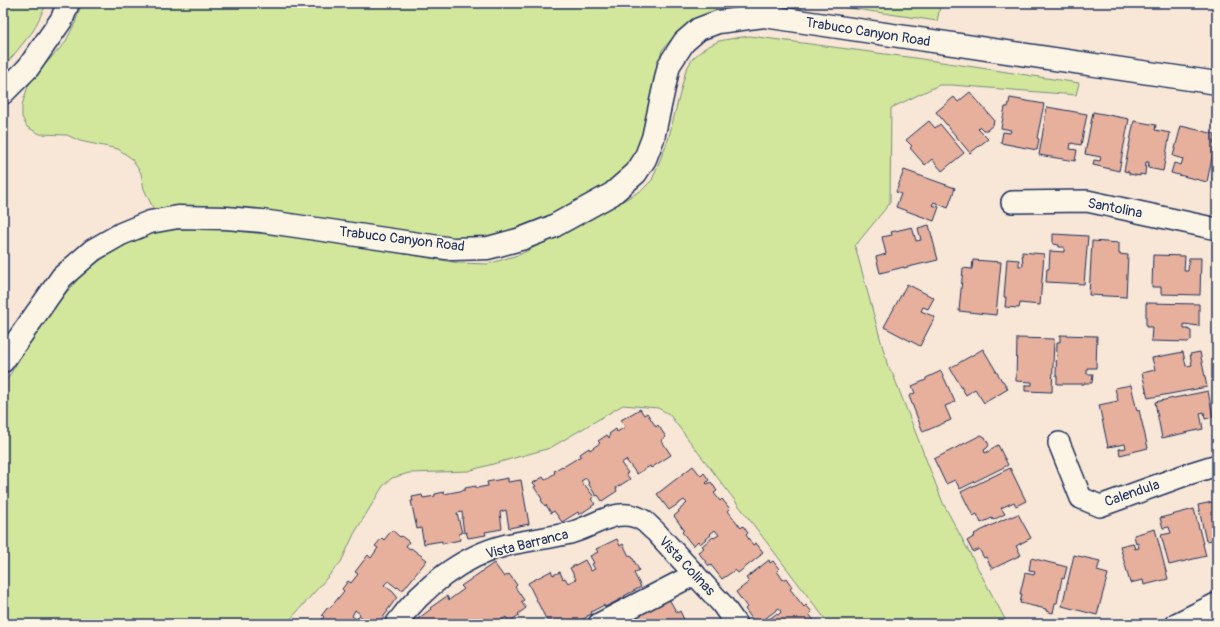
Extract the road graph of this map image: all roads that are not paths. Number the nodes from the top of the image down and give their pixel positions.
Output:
1 (68, 3) edge
2 (1217, 82) edge
3 (3, 93) edge
4 (1012, 202) dead end
5 (1217, 229) edge
6 (3, 361) edge
7 (1059, 443) dead end
8 (1217, 465) edge
9 (632, 515) joint
10 (694, 574) junction
11 (1217, 604) edge
12 (396, 624) edge
13 (599, 624) edge
14 (736, 624) edge
15 (1177, 624) edge

1 - 3 main road
2 - 6 main road, Trabuco Canyon Road
4 - 5 street, Santolina
7 - 8 street, Calendula
9 - 10 street, Vista Colinas
9 - 12 street, Vista Barranca
10 - 13 street
10 - 14 street, Vista Colinas
11 - 15 main road

